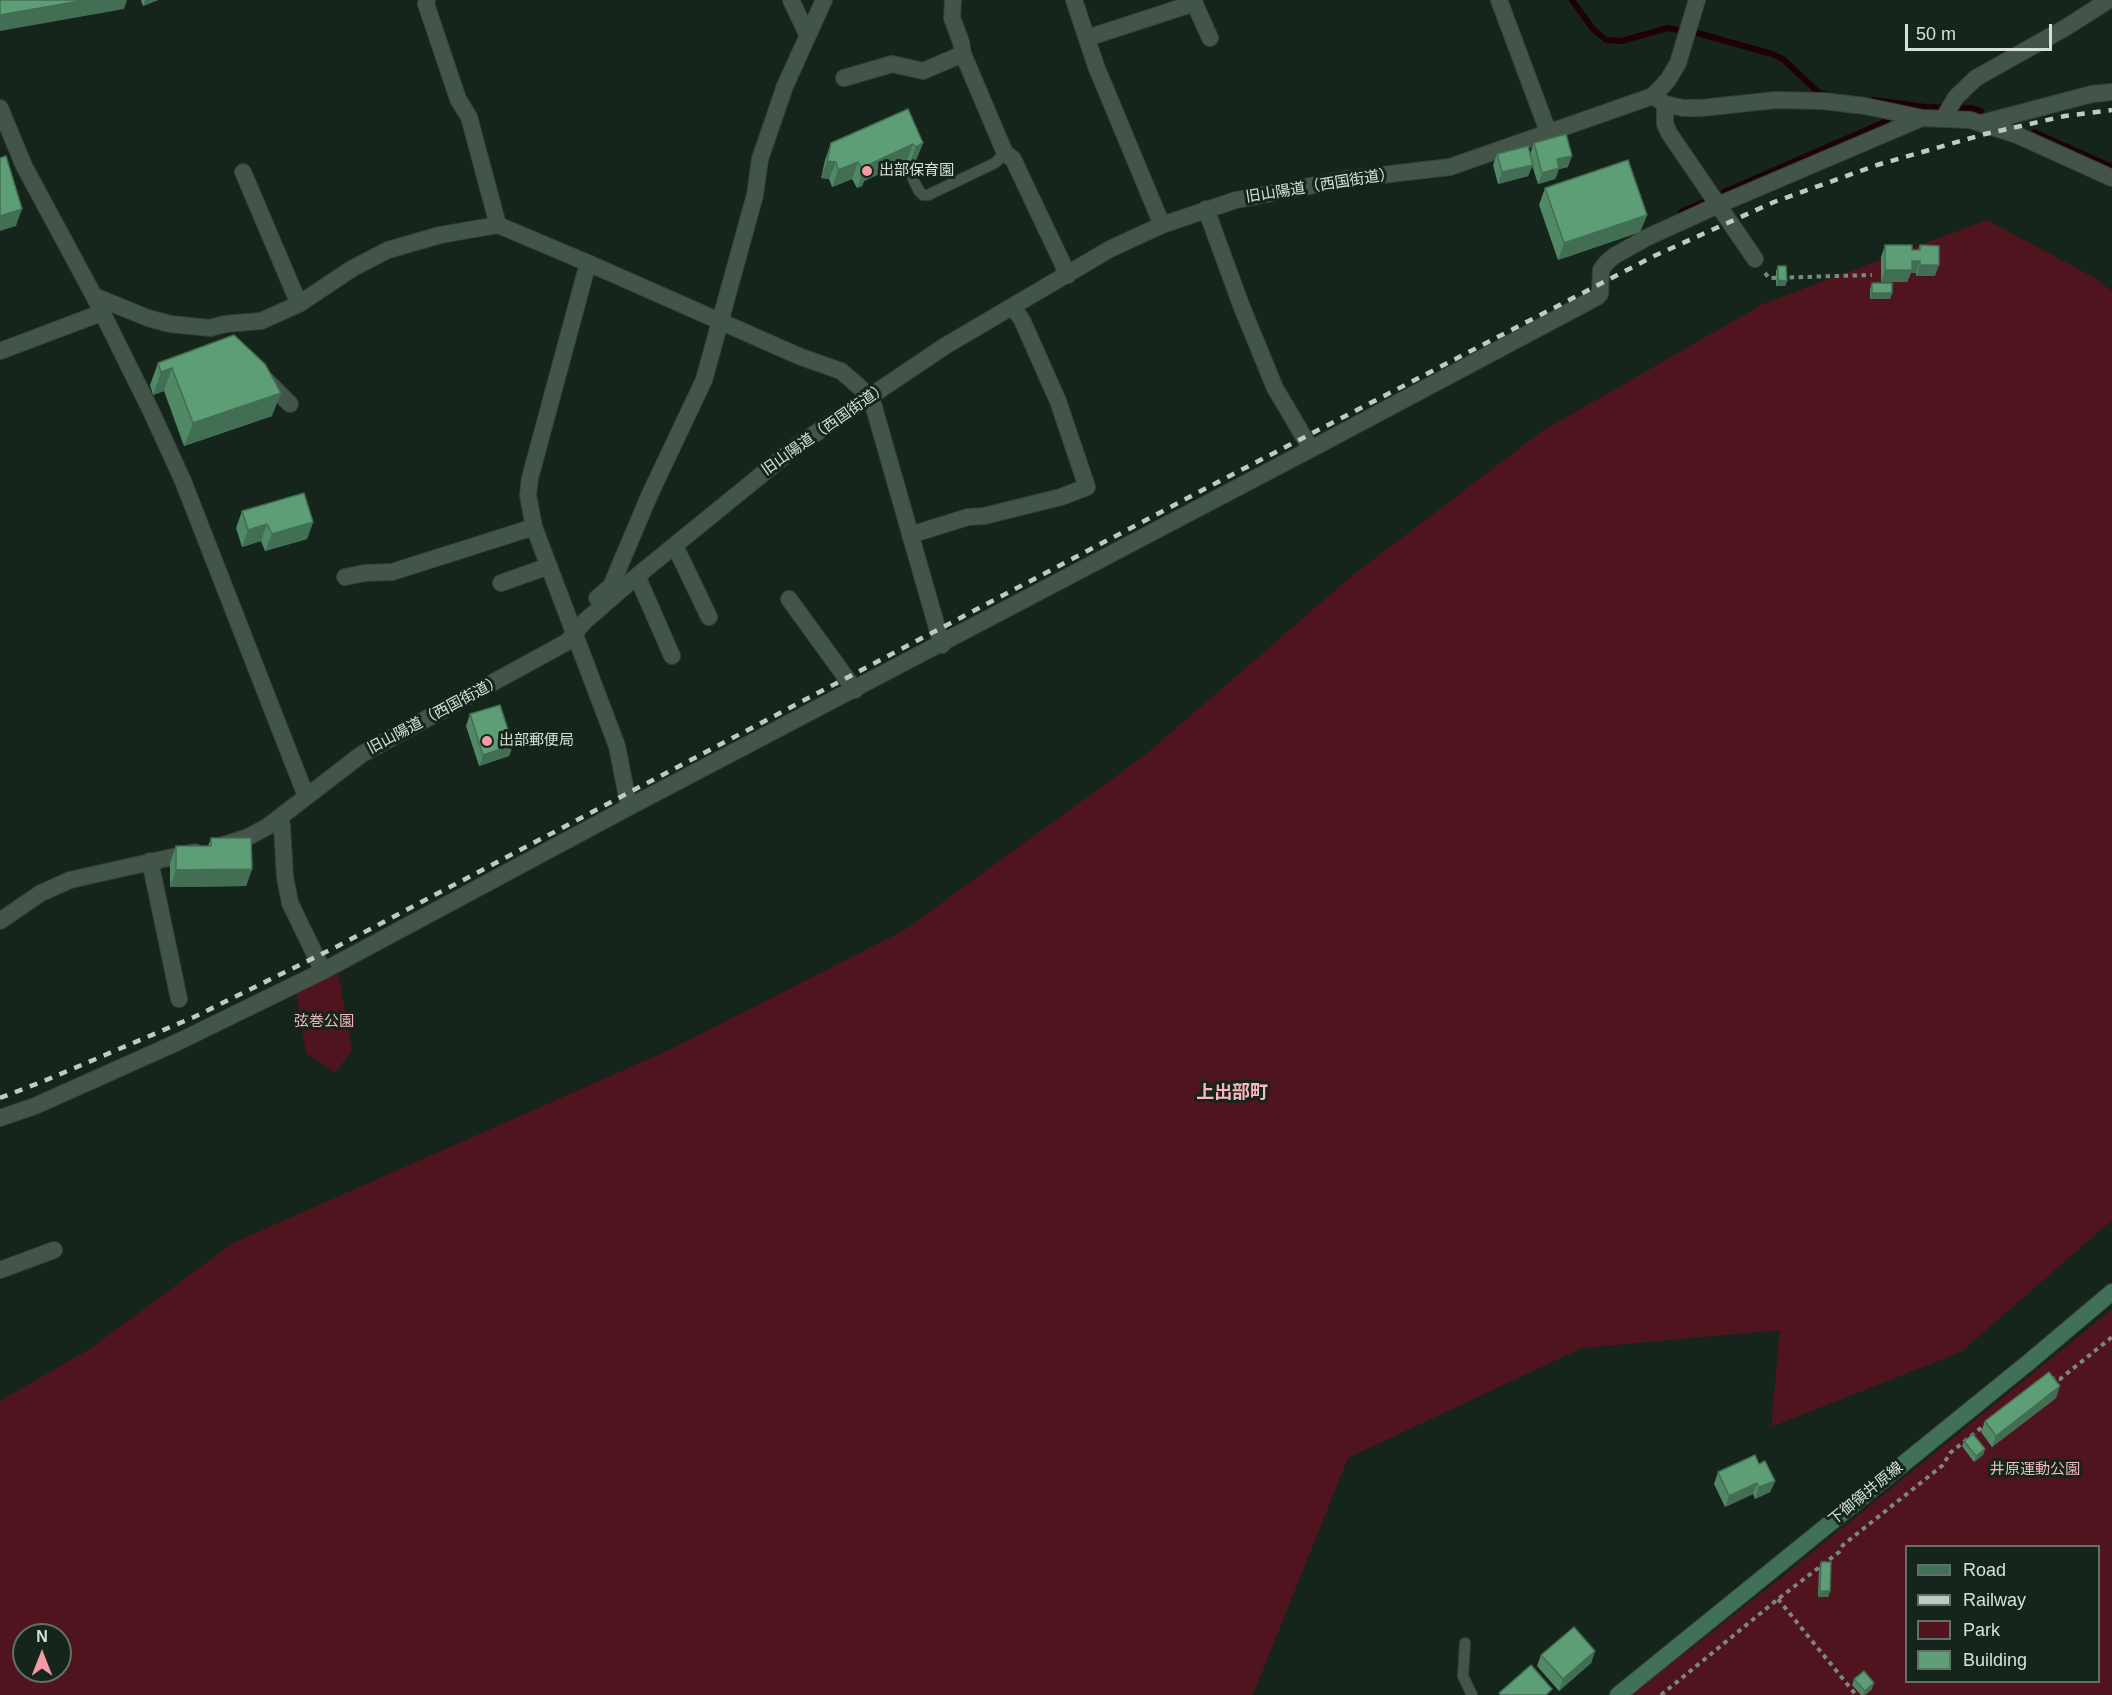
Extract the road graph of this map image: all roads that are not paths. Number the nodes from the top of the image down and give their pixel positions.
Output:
1 (428, 0) edge
2 (791, 0) edge
3 (824, 0) edge
4 (953, 0) edge
5 (1074, 0) edge
6 (1499, 0) edge
7 (1697, 0) edge
8 (2109, 0) edge
9 (1194, 2) edge
10 (807, 34) junction
11 (1087, 38) junction
12 (1210, 38) dead end
13 (963, 54) junction
14 (844, 78) dead end
15 (2112, 92) edge
16 (1659, 100) junction
17 (0, 108) edge
18 (1947, 111) junction
19 (1922, 118) junction
20 (1982, 123) junction
21 (1549, 134) junction
22 (1005, 153) junction
23 (243, 172) dead end
24 (2112, 178) edge
25 (913, 179) dead end
26 (1718, 205) junction
27 (1206, 209) junction
28 (498, 225) junction
29 (1162, 225) junction
30 (1755, 259) dead end
31 (588, 263) junction
32 (1068, 275) junction
33 (94, 296) junction
34 (299, 304) junction
35 (1013, 307) junction
36 (101, 313) junction
37 (720, 322) junction
38 (210, 328) junction
39 (229, 344) edge
40 (0, 351) edge
41 (252, 366) edge
42 (871, 397) junction
43 (290, 404) dead end
44 (1311, 449) junction
45 (534, 528) junction
46 (910, 535) junction
47 (675, 546) junction
48 (549, 566) junction
49 (637, 576) junction
50 (345, 577) dead end
51 (501, 583) dead end
52 (789, 599) dead end
53 (709, 617) dead end
54 (575, 633) junction
55 (942, 645) junction
56 (672, 656) dead end
57 (855, 690) junction
58 (306, 796) junction
59 (629, 807) junction
60 (280, 819) junction
61 (150, 861) junction
62 (0, 921) edge
63 (323, 971) junction
64 (179, 999) dead end
65 (0, 1118) edge
66 (54, 1250) dead end
67 (0, 1270) edge
68 (2112, 1292) edge
69 (1465, 1643) dead end
70 (1472, 1695) edge
71 (1618, 1695) edge

1 - 28 street
2 - 10 street
3 - 10 street
4 - 13 street
5 - 11 street
6 - 21 street
7 - 16 street
8 - 18 street
9 - 11 street
9 - 12 street
10 - 37 street
11 - 29 street
13 - 14 street
13 - 22 street
15 - 20 street
16 - 19 street
16 - 21 street, 旧山陽道（西国街道）
16 - 26 street
17 - 33 street
18 - 19 street
18 - 20 street
19 - 26 street
20 - 24 street
21 - 27 street, 旧山陽道（西国街道）
22 - 25 lane
22 - 32 street
23 - 34 street
26 - 30 street
26 - 44 street
27 - 29 street, 旧山陽道（西国街道）
27 - 44 street
28 - 31 street
28 - 34 street
29 - 32 street, 旧山陽道（西国街道）
31 - 37 street
31 - 45 street
32 - 35 street, 旧山陽道（西国街道）
33 - 36 street
33 - 38 street
34 - 38 street
35 - 42 street, 旧山陽道（西国街道）
35 - 46 street
36 - 40 street
36 - 58 street
37 - 42 street
37 - 54 street
38 - 39 street
41 - 43 street
42 - 46 street
42 - 47 street, 旧山陽道（西国街道）
44 - 55 street
45 - 48 street
45 - 50 street
46 - 55 street
47 - 49 street, 旧山陽道（西国街道）
47 - 53 street
48 - 51 street
48 - 54 street
49 - 54 street, 旧山陽道（西国街道）
49 - 56 street
52 - 57 street
54 - 58 street, 旧山陽道（西国街道）
54 - 59 street
55 - 57 street
57 - 59 street
58 - 60 street, 旧山陽道（西国街道）
59 - 63 street
60 - 61 street, 旧山陽道（西国街道）
60 - 63 street
61 - 62 street, 旧山陽道（西国街道）
61 - 64 street
63 - 65 street
66 - 67 street
68 - 71 main road, 下御領井原線
69 - 70 lane

